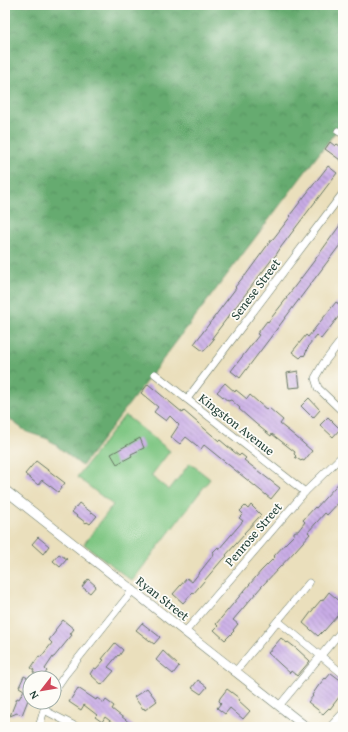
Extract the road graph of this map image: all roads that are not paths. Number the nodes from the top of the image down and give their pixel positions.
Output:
1 (343, 193) edge
2 (343, 338) edge
3 (155, 374) dead end
4 (187, 399) junction
5 (343, 412) edge
6 (343, 455) edge
7 (5, 490) edge
8 (305, 492) junction
9 (309, 583) dead end
10 (132, 591) junction
11 (278, 620) junction
12 (343, 629) edge
13 (185, 632) junction
14 (321, 655) junction
15 (235, 672) junction
16 (343, 674) edge
17 (62, 679) edge
18 (279, 706) junction
19 (44, 710) joint
20 (343, 713) edge
21 (39, 727) edge
22 (77, 727) edge
23 (306, 727) edge
24 (330, 727) edge

1 - 4 street, Senese Street
2 - 5 street
3 - 4 street, Kingston Avenue
4 - 8 street, Kingston Avenue
6 - 8 street, Penrose Street
7 - 10 street, Ryan Street
8 - 13 street, Penrose Street
9 - 11 street
10 - 13 street, Ryan Street
10 - 17 street
11 - 14 street
11 - 15 street
12 - 14 street
13 - 15 street, Ryan Street
14 - 16 street
14 - 18 street
15 - 18 street, Ryan Street
18 - 23 street, Ryan Street
19 - 21 street
19 - 22 street
20 - 24 street

